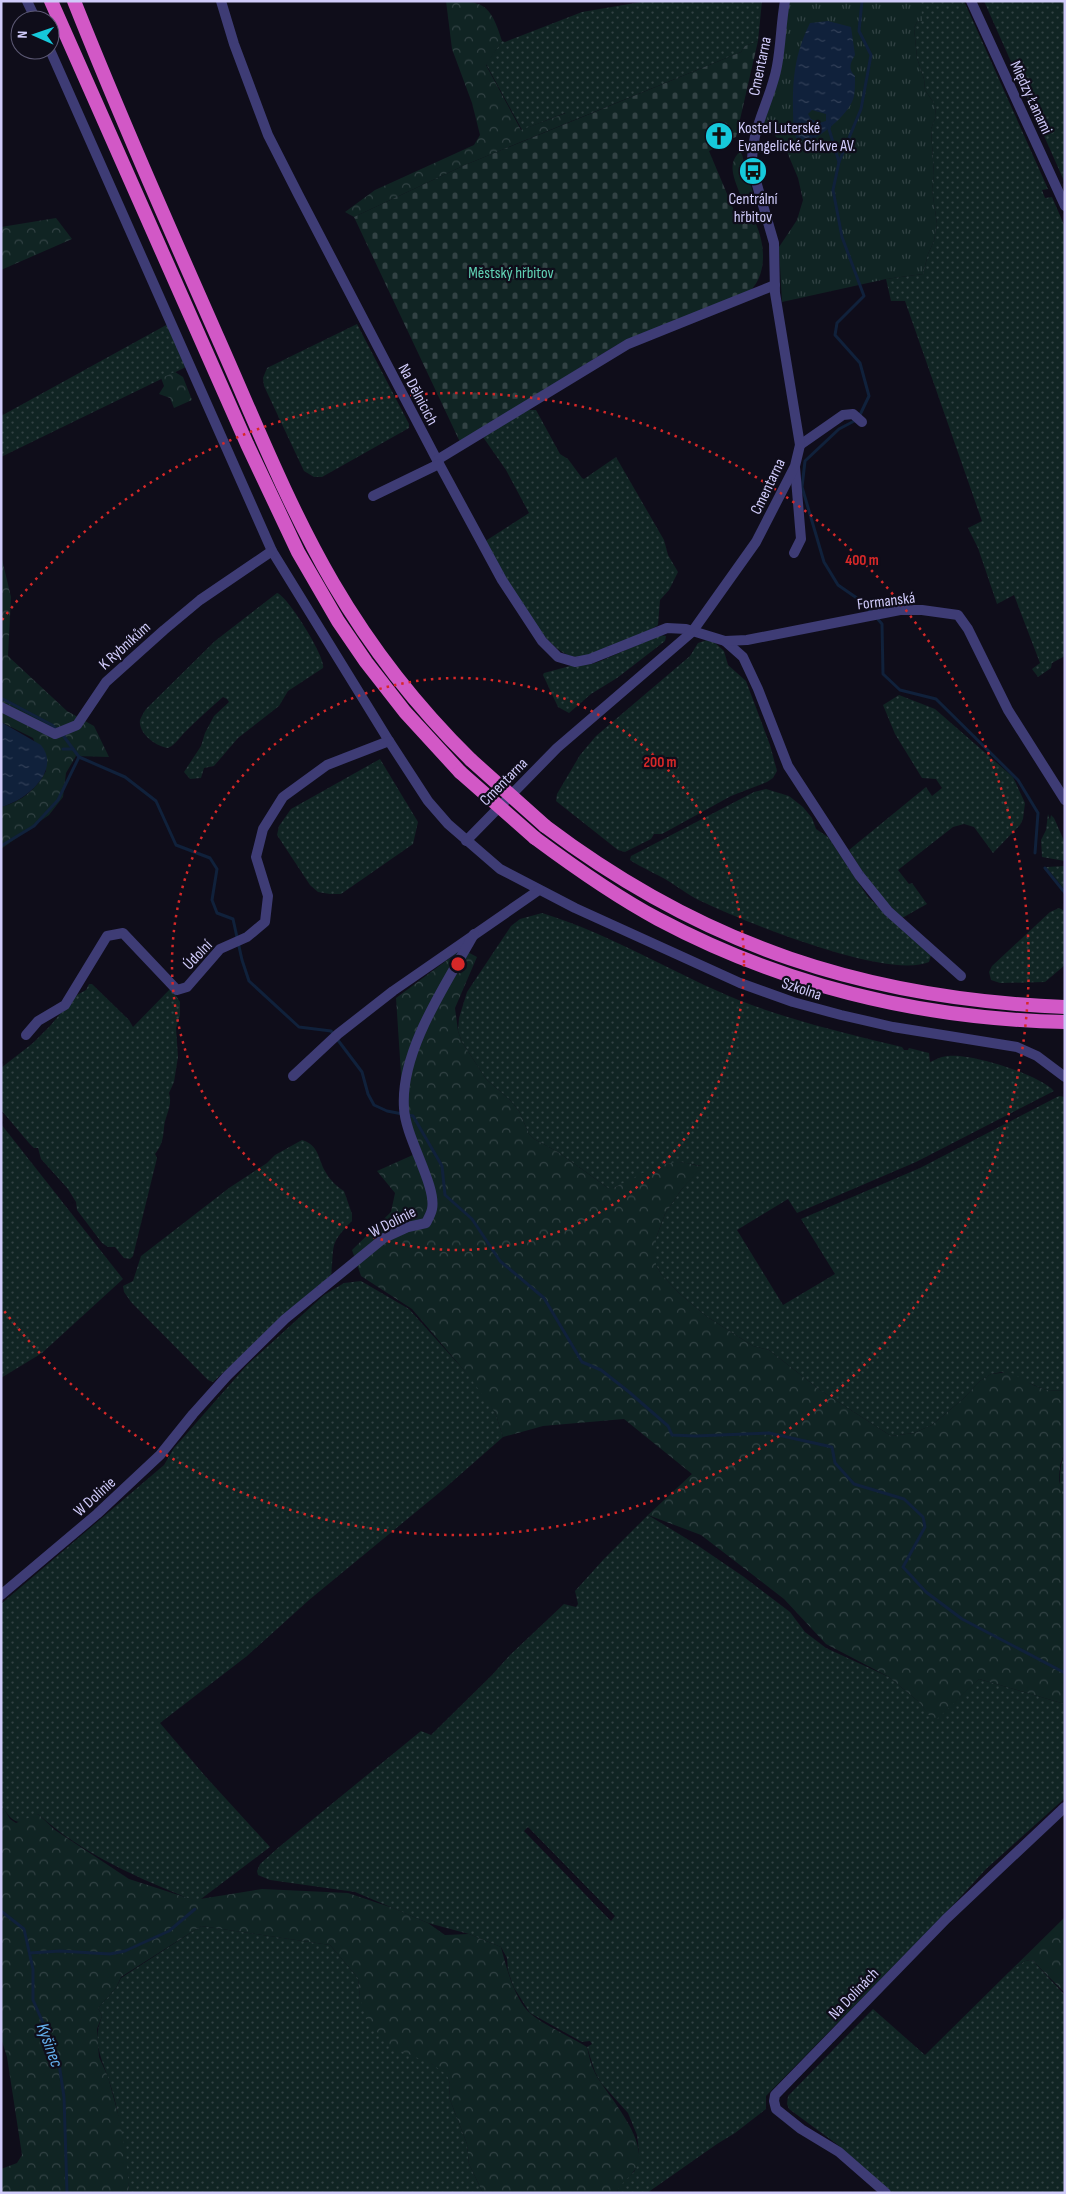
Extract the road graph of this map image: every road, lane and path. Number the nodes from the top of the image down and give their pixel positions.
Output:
1 (51, 1) edge
2 (74, 1) edge
3 (221, 1) edge
4 (785, 1) edge
5 (971, 1) edge
6 (54, 60) edge
7 (1065, 206) edge
8 (775, 285) junction
9 (862, 422) dead end
10 (800, 446) junction
11 (438, 462) junction
12 (795, 466) junction
13 (373, 496) dead end
14 (272, 551) junction
15 (794, 552) dead end
16 (692, 632) junction
17 (725, 640) junction
18 (747, 640) junction
19 (743, 657) junction
20 (1, 707) edge
21 (389, 741) junction
22 (1065, 800) edge
23 (466, 841) junction
24 (539, 890) junction
25 (474, 934) junction
26 (961, 976) dead end
27 (1065, 1007) edge
28 (1065, 1022) edge
29 (26, 1035) dead end
30 (293, 1076) dead end
31 (1065, 1077) edge
32 (1, 1595) edge
33 (1065, 1806) edge
34 (886, 2193) edge

1 - 28 highway, bridge
2 - 27 highway, bridge
3 - 11 street, Na Dělnicích
4 - 8 street, Cmentarna
5 - 7 street, Między Łanami
6 - 14 street, Szkolna
8 - 10 street, Cmentarna
8 - 11 street
9 - 10 street
10 - 12 street, Cmentarna
11 - 13 street
11 - 16 street, Na Dělnicích
12 - 15 street
12 - 16 street, Cmentarna
14 - 20 street, K Rybníkům
14 - 21 street, Szkolna
16 - 17 street
16 - 23 street, Cmentarna
17 - 18 street, Formanská
17 - 19 street
18 - 19 street
18 - 22 street, Formanská
19 - 26 street
21 - 23 street, Szkolna
21 - 29 street, Údolní
23 - 24 street, Szkolna
24 - 25 street
24 - 31 street, Szkolna
25 - 30 street
25 - 32 street, W Dolinie
33 - 34 street, Na Dolinách

